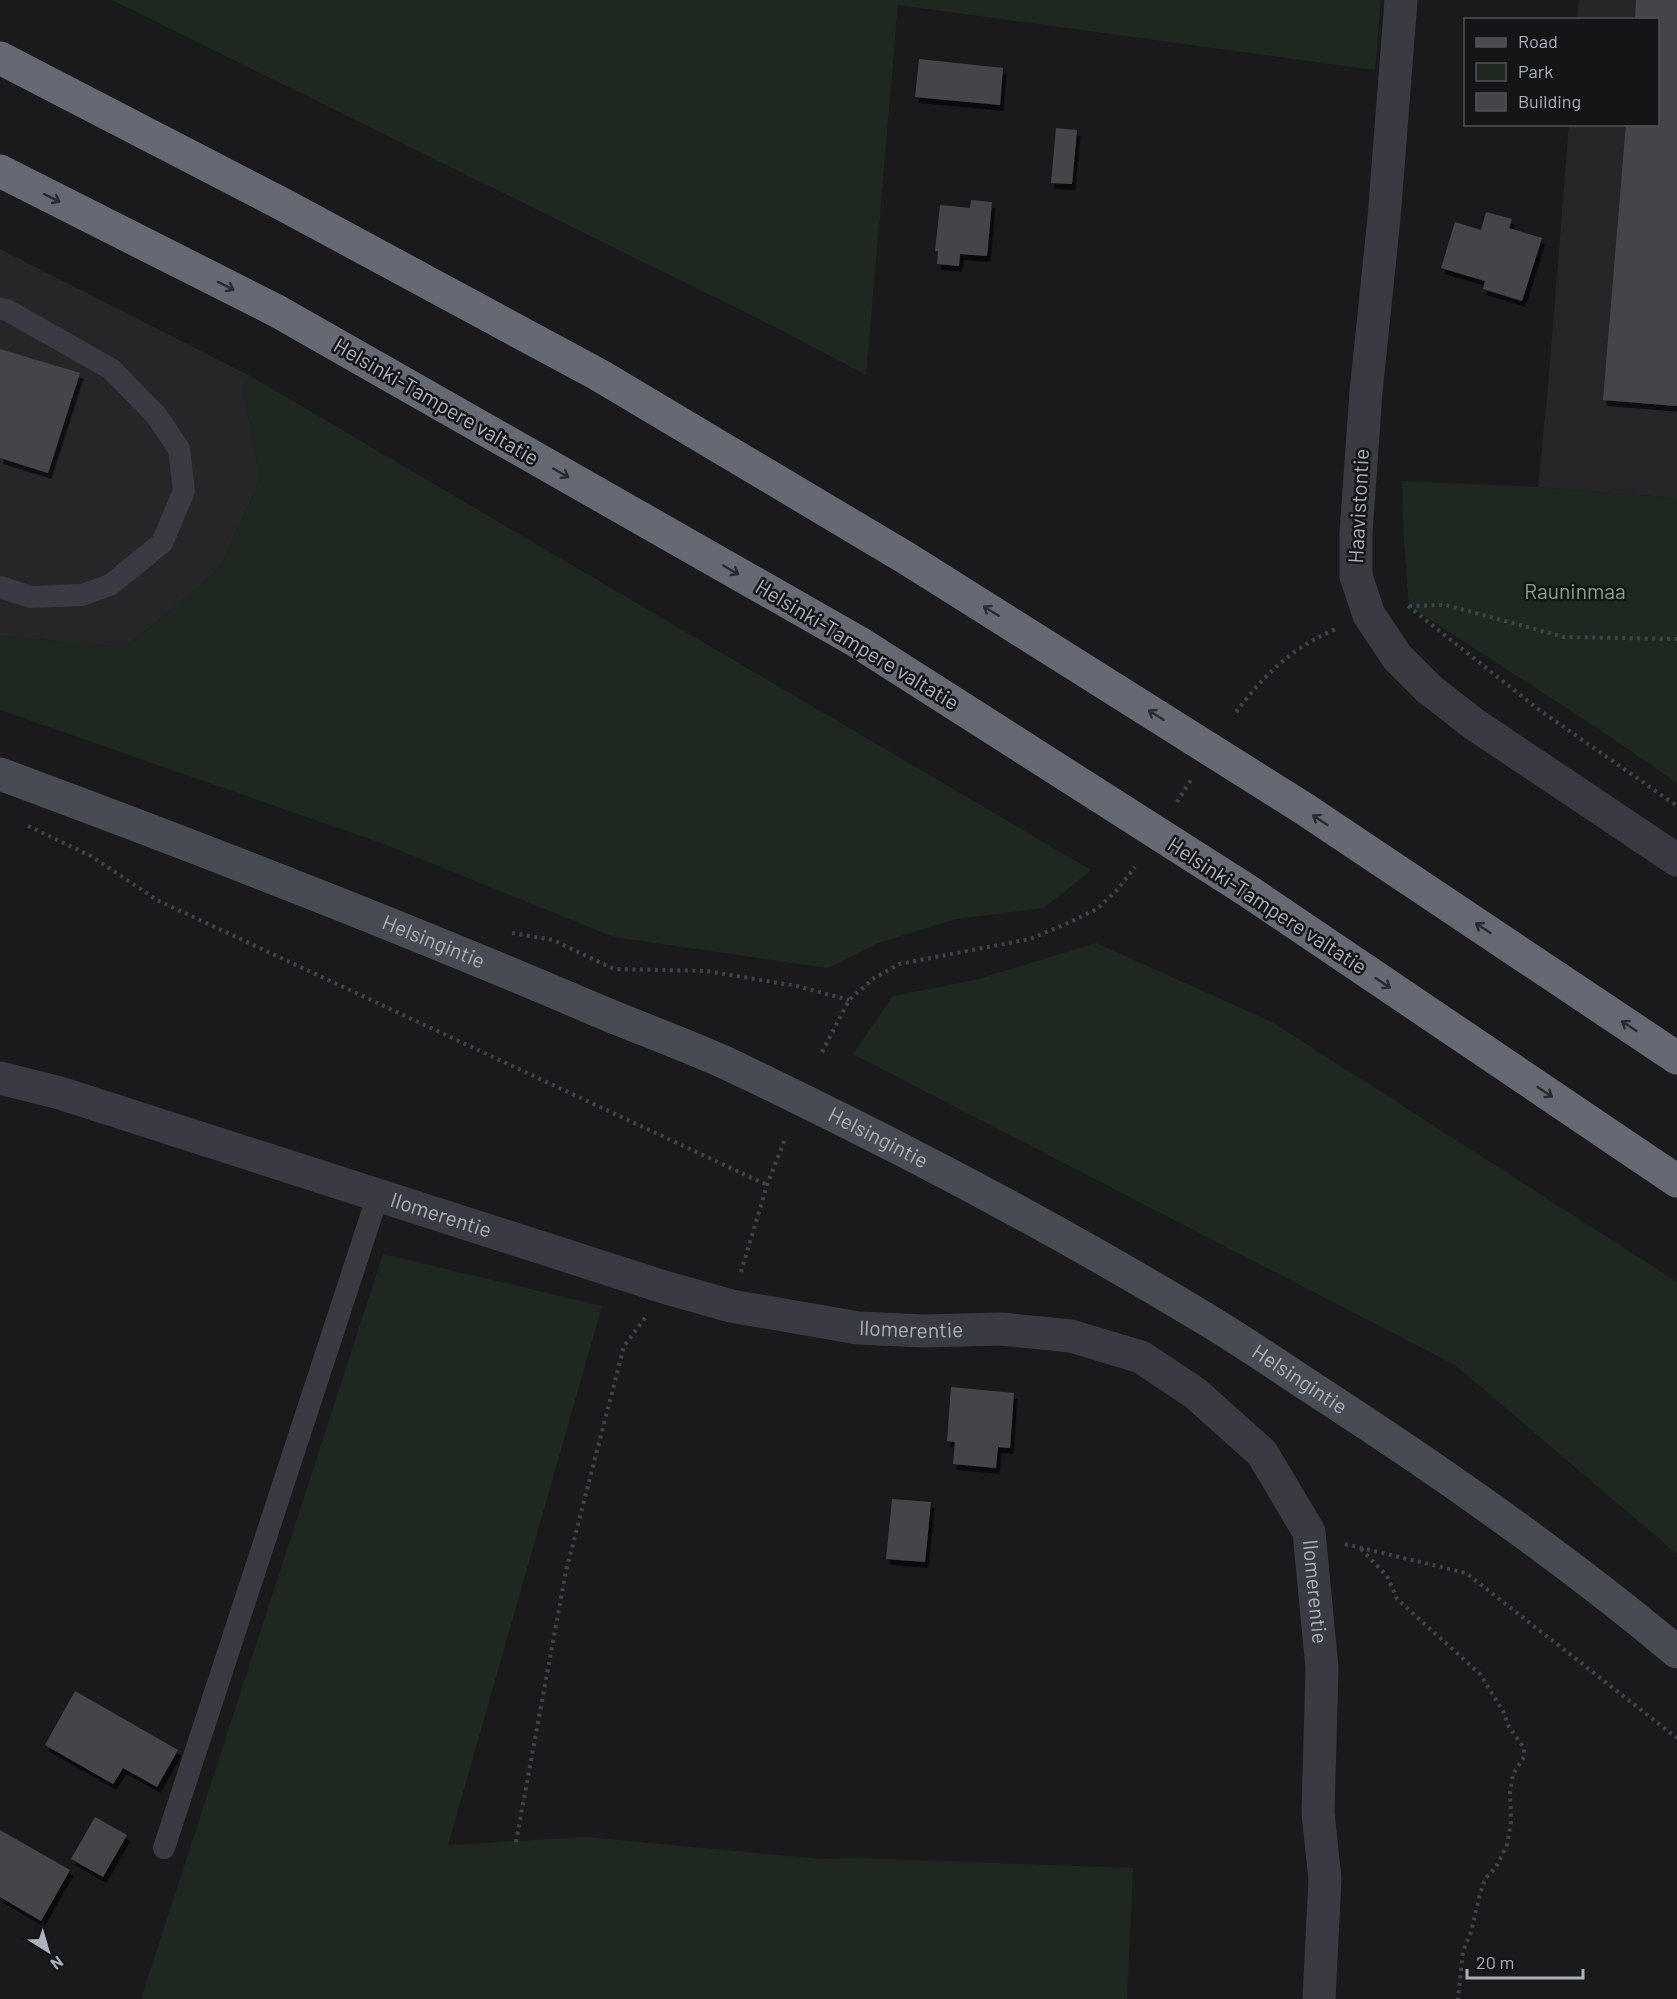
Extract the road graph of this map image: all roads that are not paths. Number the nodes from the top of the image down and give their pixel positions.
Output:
1 (1401, 0) edge
2 (0, 58) edge
3 (0, 171) edge
4 (0, 309) edge
5 (0, 587) edge
6 (0, 774) edge
7 (1677, 860) edge
8 (1677, 1058) edge
9 (0, 1078) edge
10 (1677, 1181) edge
11 (378, 1195) junction
12 (1677, 1652) edge
13 (164, 1848) dead end
14 (1319, 1999) edge

1 - 7 street, Haavistontie
8 -> 2 highway
3 -> 10 highway, Helsinki-Tampere valtatie
4 - 5 lane
6 - 12 main road, Helsingintie
9 - 11 street, Ilomerentie
11 - 13 lane
11 - 14 street, Ilomerentie

